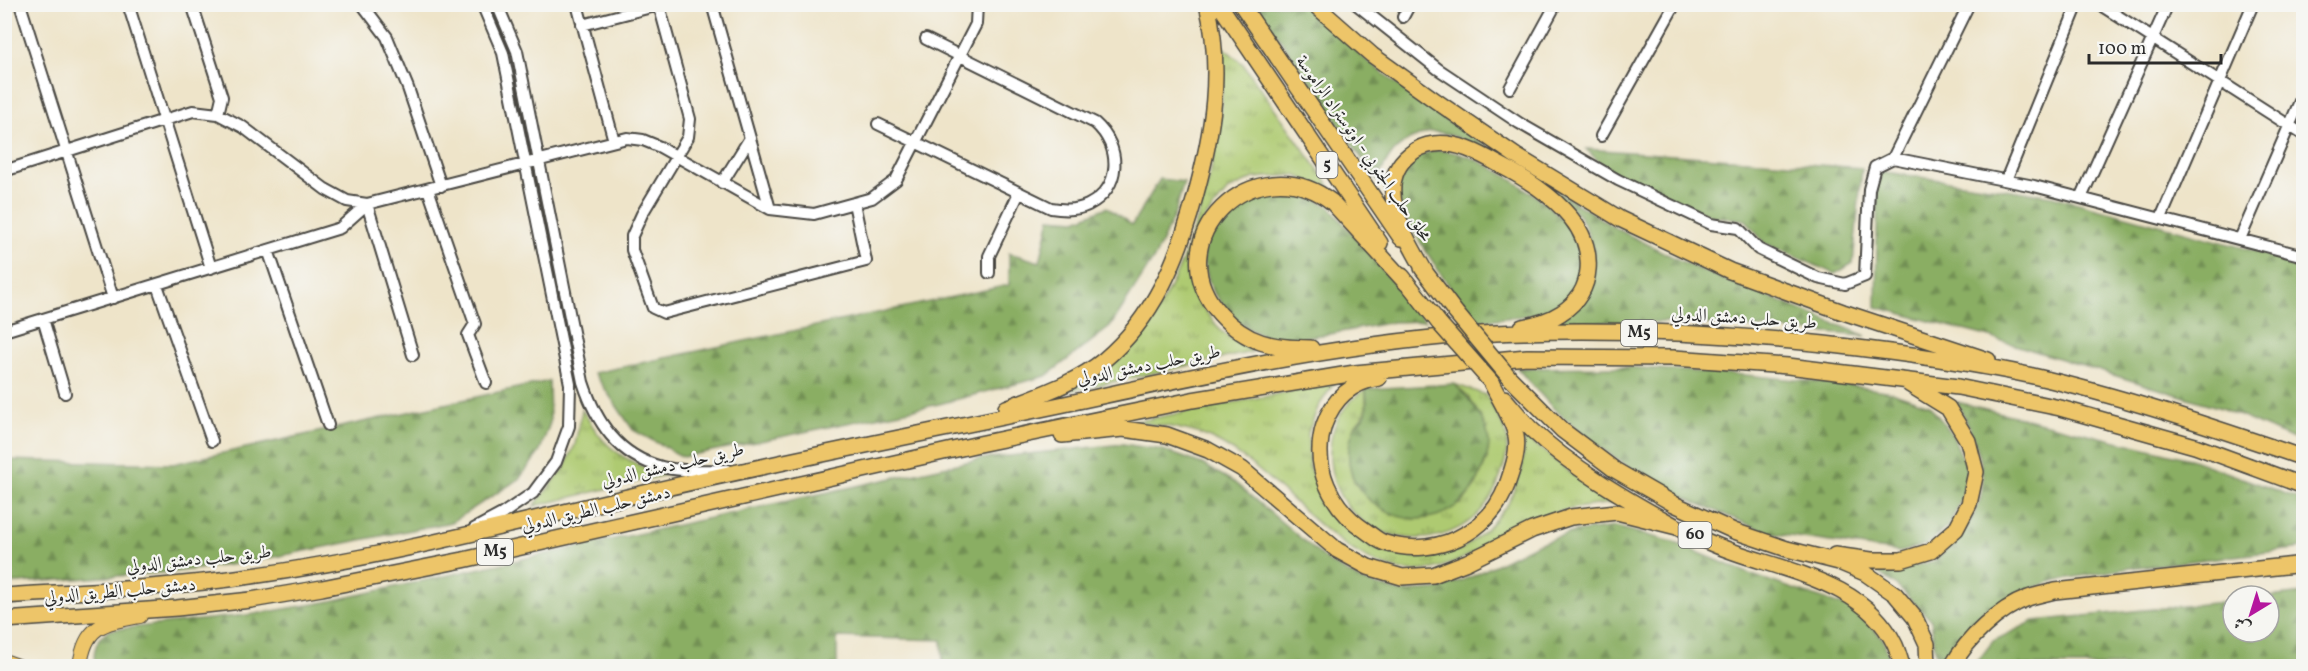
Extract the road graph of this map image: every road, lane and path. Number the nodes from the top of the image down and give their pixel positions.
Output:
1 (20, 4) edge
2 (128, 4) edge
3 (192, 4) edge
4 (362, 4) edge
5 (482, 4) edge
6 (497, 4) edge
7 (577, 4) edge
8 (712, 4) edge
9 (977, 4) edge
10 (1207, 4) edge
11 (1219, 4) edge
12 (1241, 4) edge
13 (1314, 4) edge
14 (1356, 4) edge
15 (1410, 4) edge
16 (1556, 4) edge
17 (1674, 4) edge
18 (1969, 4) edge
19 (2078, 4) edge
20 (2099, 4) edge
21 (2168, 4) edge
22 (2253, 4) edge
23 (1403, 17) dead end
24 (582, 25) junction
25 (926, 39) dead end
26 (2153, 39) junction
27 (960, 55) junction
28 (2220, 82) junction
29 (1510, 88) dead end
30 (2304, 92) edge
31 (218, 114) junction
32 (164, 120) junction
33 (878, 124) dead end
34 (2289, 126) junction
35 (2304, 135) edge
36 (1601, 136) dead end
37 (750, 138) junction
38 (614, 141) junction
39 (915, 142) junction
40 (66, 151) junction
41 (676, 156) junction
42 (1893, 158) junction
43 (539, 161) junction
44 (525, 165) junction
45 (4, 171) edge
46 (2006, 180) junction
47 (722, 183) junction
48 (441, 186) junction
49 (428, 189) junction
50 (1019, 193) junction
51 (2081, 198) junction
52 (854, 203) junction
53 (367, 204) junction
54 (770, 209) junction
55 (2161, 218) junction
56 (2240, 239) junction
57 (268, 250) junction
58 (2304, 256) edge
59 (211, 268) junction
60 (989, 273) dead end
61 (1427, 275) junction
62 (1407, 284) junction
63 (157, 285) junction
64 (113, 298) junction
65 (43, 320) junction
66 (4, 331) edge
67 (1494, 333) junction
68 (1365, 347) junction
69 (413, 354) dead end
70 (1448, 366) junction
71 (2036, 377) junction
72 (1902, 380) junction
73 (1491, 382) junction
74 (486, 383) dead end
75 (586, 391) junction
76 (65, 393) dead end
77 (568, 395) junction
78 (968, 423) junction
79 (328, 425) dead end
80 (212, 441) dead end
81 (979, 444) junction
82 (2304, 458) edge
83 (740, 471) junction
84 (2304, 486) edge
85 (1677, 527) junction
86 (457, 538) junction
87 (1787, 549) junction
88 (2304, 564) edge
89 (4, 596) edge
90 (177, 608) junction
91 (4, 620) edge
92 (4, 660) edge
93 (18, 666) edge
94 (80, 666) edge
95 (1902, 666) edge
96 (1928, 666) edge
97 (1952, 666) edge

1 - 40 street
2 - 32 street
3 - 31 street
4 - 48 street
5 - 44 street
6 - 43 street
7 - 24 street
8 - 37 street
9 - 27 street
10 - 78 highway
11 - 62 highway, محلق حلب الجنوبي - اوتوستراد الراموسة / 5
12 - 61 highway, محلق حلب الجنوبي - اوتوستراد الراموسة / 5
13 - 71 highway
14 - 42 street
15 - 23 street
16 - 29 street
17 - 36 street
18 - 42 street
19 - 46 street
20 - 26 street
21 - 26 street
22 - 28 street
24 - 38 street
24 - 41 street
25 - 27 street
26 - 28 street
26 - 51 street
27 - 39 street
27 - 50 street
28 - 34 street
28 - 55 street
30 - 34 street
31 - 32 street
31 - 53 street
32 - 40 street
32 - 59 street
33 - 39 street
34 - 35 street
34 - 56 street
37 - 47 street
37 - 54 street
38 - 41 street
38 - 43 street
39 - 50 street
39 - 52 street
40 - 45 street
40 - 64 street
41 - 47 street
41 - 52 street
42 - 46 street
43 - 44 street
43 - 75 street
44 - 48 street
44 - 77 street
46 - 51 street
47 - 54 street
48 - 49 street
49 - 53 street
49 - 74 street
50 - 60 street
51 - 55 street
52 - 54 street
53 - 57 street
53 - 69 street
55 - 56 street
56 - 58 street
57 - 59 street
57 - 79 street
59 - 63 street
61 - 67 highway
61 - 87 highway, محلق حلب الجنوبي - اوتوستراد الراموسة / 5, bridge
62 - 68 highway
62 - 73 highway, محلق حلب الجنوبي - اوتوستراد الراموسة / 5, bridge
63 - 64 street
63 - 80 street
64 - 65 street
65 - 66 street
65 - 76 street
67 - 68 highway, طريق حلب دمشق الدولي / M5
67 - 71 highway, طريق حلب دمشق الدولي / M5
68 - 78 highway, طريق حلب دمشق الدولي / M5
70 - 72 highway, M5
70 - 73 highway
70 - 81 highway, M5
71 - 82 highway, طريق حلب دمشق الدولي / M5
72 - 84 highway, M5
72 - 87 highway
73 - 85 highway, 60
75 - 77 street
75 - 83 street
77 - 86 street
78 - 83 highway, طريق حلب دمشق الدولي / M5
81 - 85 highway
81 - 90 highway, دمشق حلب الطريق الدولي / M5
83 - 86 highway, طريق حلب دمشق الدولي / M5
85 - 95 highway, 60
86 - 89 highway, طريق حلب دمشق الدولي / M5
87 - 96 highway
88 - 97 highway
90 - 91 highway, دمشق حلب الطريق الدولي / M5
90 - 94 main road
92 - 93 main road

